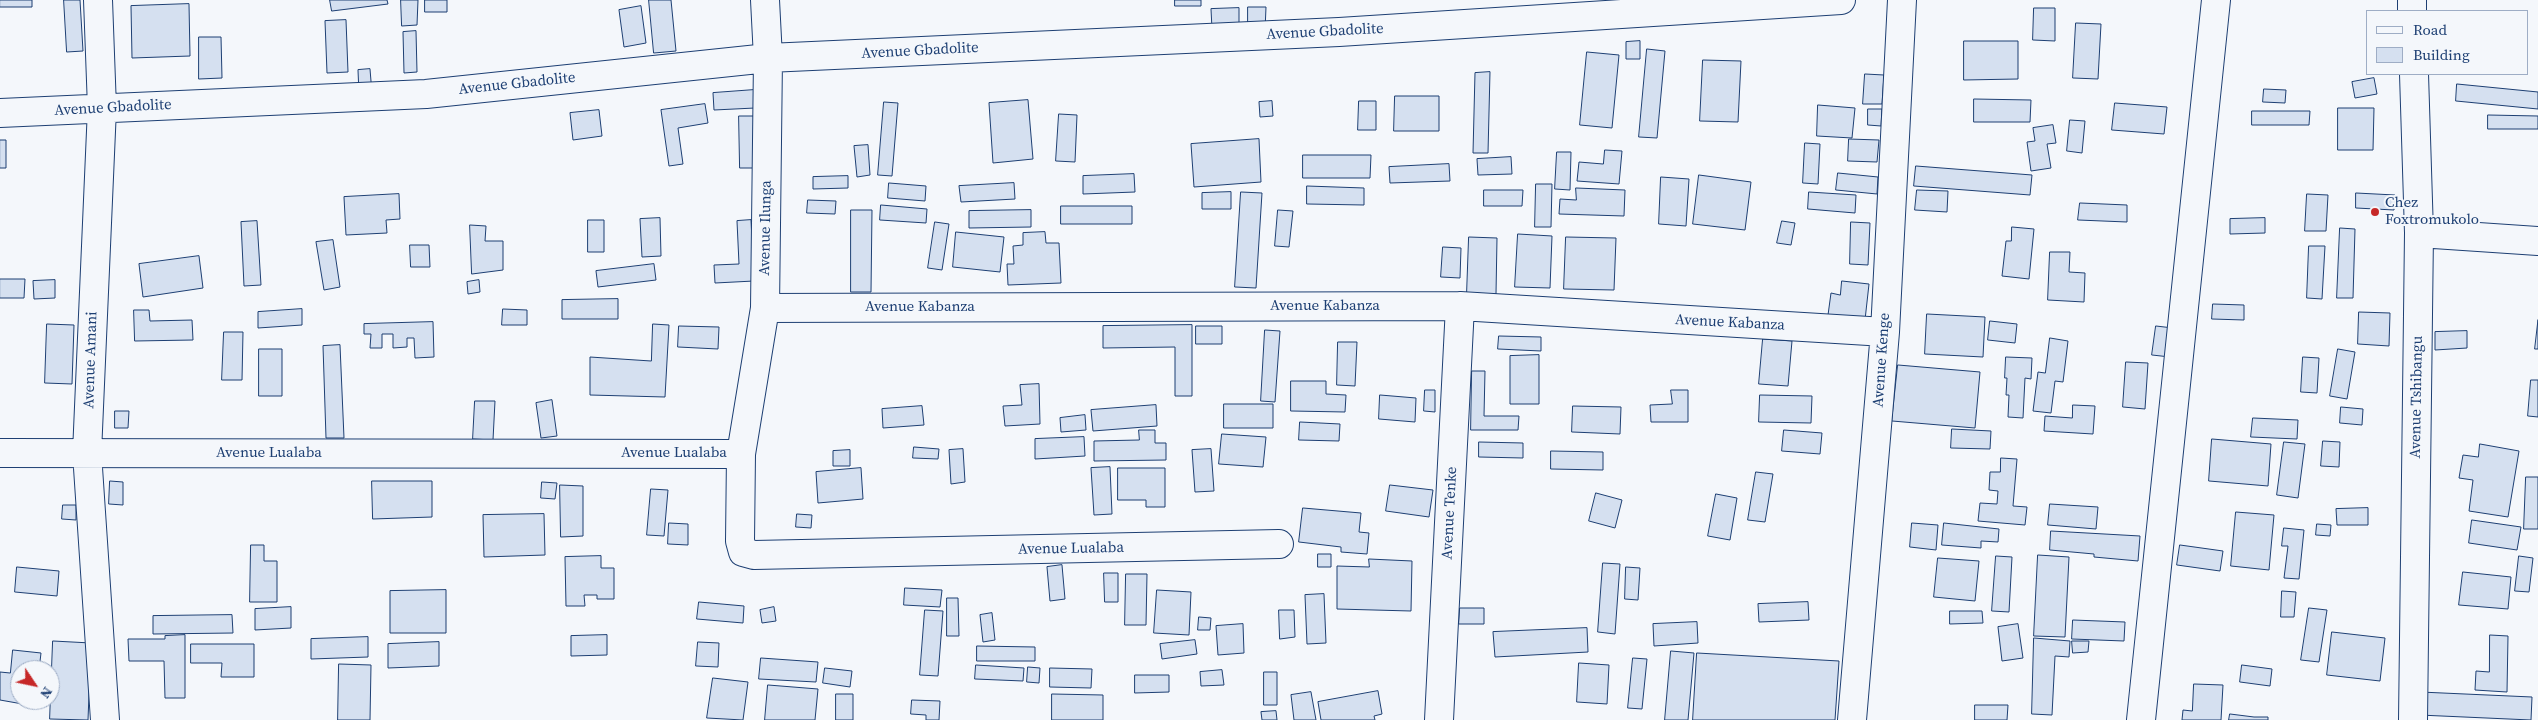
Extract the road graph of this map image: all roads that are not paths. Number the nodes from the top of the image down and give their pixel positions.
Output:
1 (98, 0) edge
2 (764, 0) edge
3 (1841, 0) edge
4 (1902, 0) edge
5 (2216, 0) edge
6 (768, 58) junction
7 (2414, 75) edge
8 (102, 108) junction
9 (0, 113) edge
10 (2419, 233) junction
11 (2538, 241) edge
12 (1460, 306) junction
13 (765, 308) junction
14 (1885, 332) junction
15 (0, 453) edge
16 (87, 453) junction
17 (741, 454) junction
18 (1279, 544) dead end
19 (105, 720) edge
20 (1439, 720) edge
21 (1852, 720) edge
22 (2141, 720) edge
23 (2413, 720) edge

1 - 8 street, Avenue Amani
2 - 6 street, Avenue Ilunga
3 - 6 street, Avenue Gbadolite
4 - 14 street, Avenue Kenge
5 - 22 street
6 - 8 street, Avenue Gbadolite
6 - 13 street, Avenue Ilunga
7 - 10 street, Avenue Tshibangu
8 - 9 street, Avenue Gbadolite
8 - 16 street, Avenue Amani
10 - 11 street
10 - 23 street, Avenue Tshibangu
12 - 13 street, Avenue Kabanza
12 - 14 street, Avenue Kabanza
12 - 20 street, Avenue Tenke
13 - 17 street, Avenue Ilunga
14 - 21 street, Avenue Kenge
15 - 16 street, Avenue Lualaba
16 - 17 street, Avenue Lualaba
16 - 19 street, Avenue Amani
17 - 18 street, Avenue Lualaba

